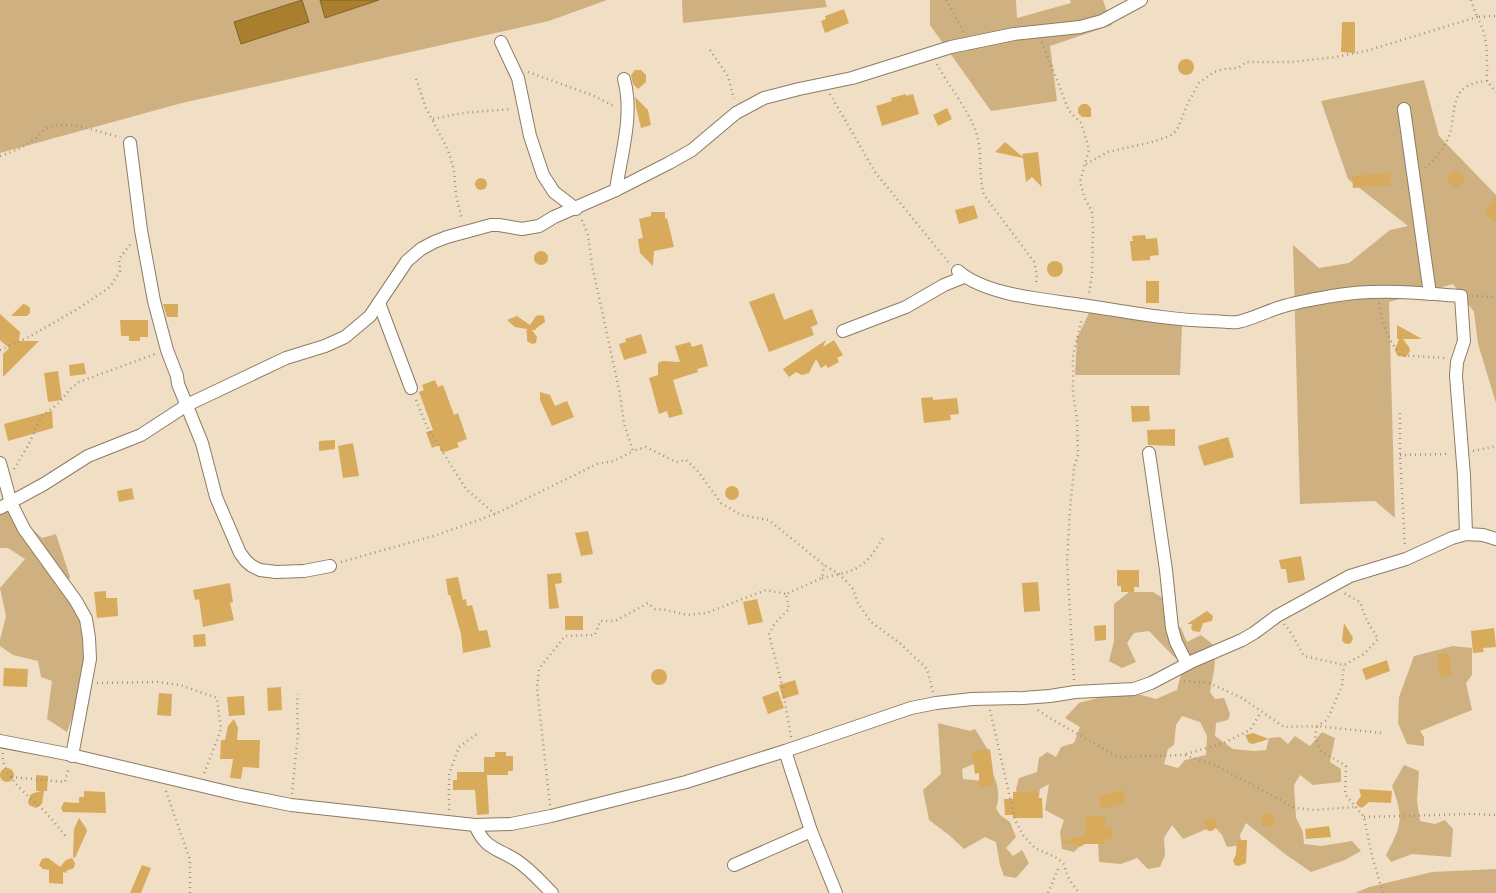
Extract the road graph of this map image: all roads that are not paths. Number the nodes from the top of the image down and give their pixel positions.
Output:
1 (1141, 0) edge
2 (501, 42) dead end
3 (624, 79) dead end
4 (1404, 109) dead end
5 (130, 143) road end
6 (616, 190) junction
7 (554, 192) junction
8 (576, 209) junction
9 (554, 217) junction
10 (1430, 294) junction
11 (379, 303) junction
12 (843, 331) dead end
13 (411, 388) road end
14 (187, 405) junction
15 (1149, 453) dead end
16 (0, 463) edge
17 (5, 505) edge
18 (1466, 534) junction
19 (1496, 539) edge
20 (330, 566) road end
21 (1187, 664) junction
22 (2, 741) edge
23 (789, 750) junction
24 (72, 756) junction
25 (474, 826) junction
26 (811, 831) junction
27 (734, 864) dead end
28 (552, 893) edge
29 (836, 893) edge

1 - 6 street
2 - 7 street
3 - 6 street
4 - 10 street
5 - 14 street
6 - 8 street
7 - 8 street
7 - 9 street
8 - 9 street
9 - 11 street
10 - 12 street
10 - 18 street
11 - 13 street
11 - 14 street
14 - 17 street
14 - 20 street
15 - 21 street
16 - 17 street
17 - 24 street
18 - 19 street
18 - 21 street
21 - 23 street
22 - 24 street
23 - 25 street
23 - 26 street
24 - 25 street
25 - 28 street
26 - 27 street
26 - 29 street

